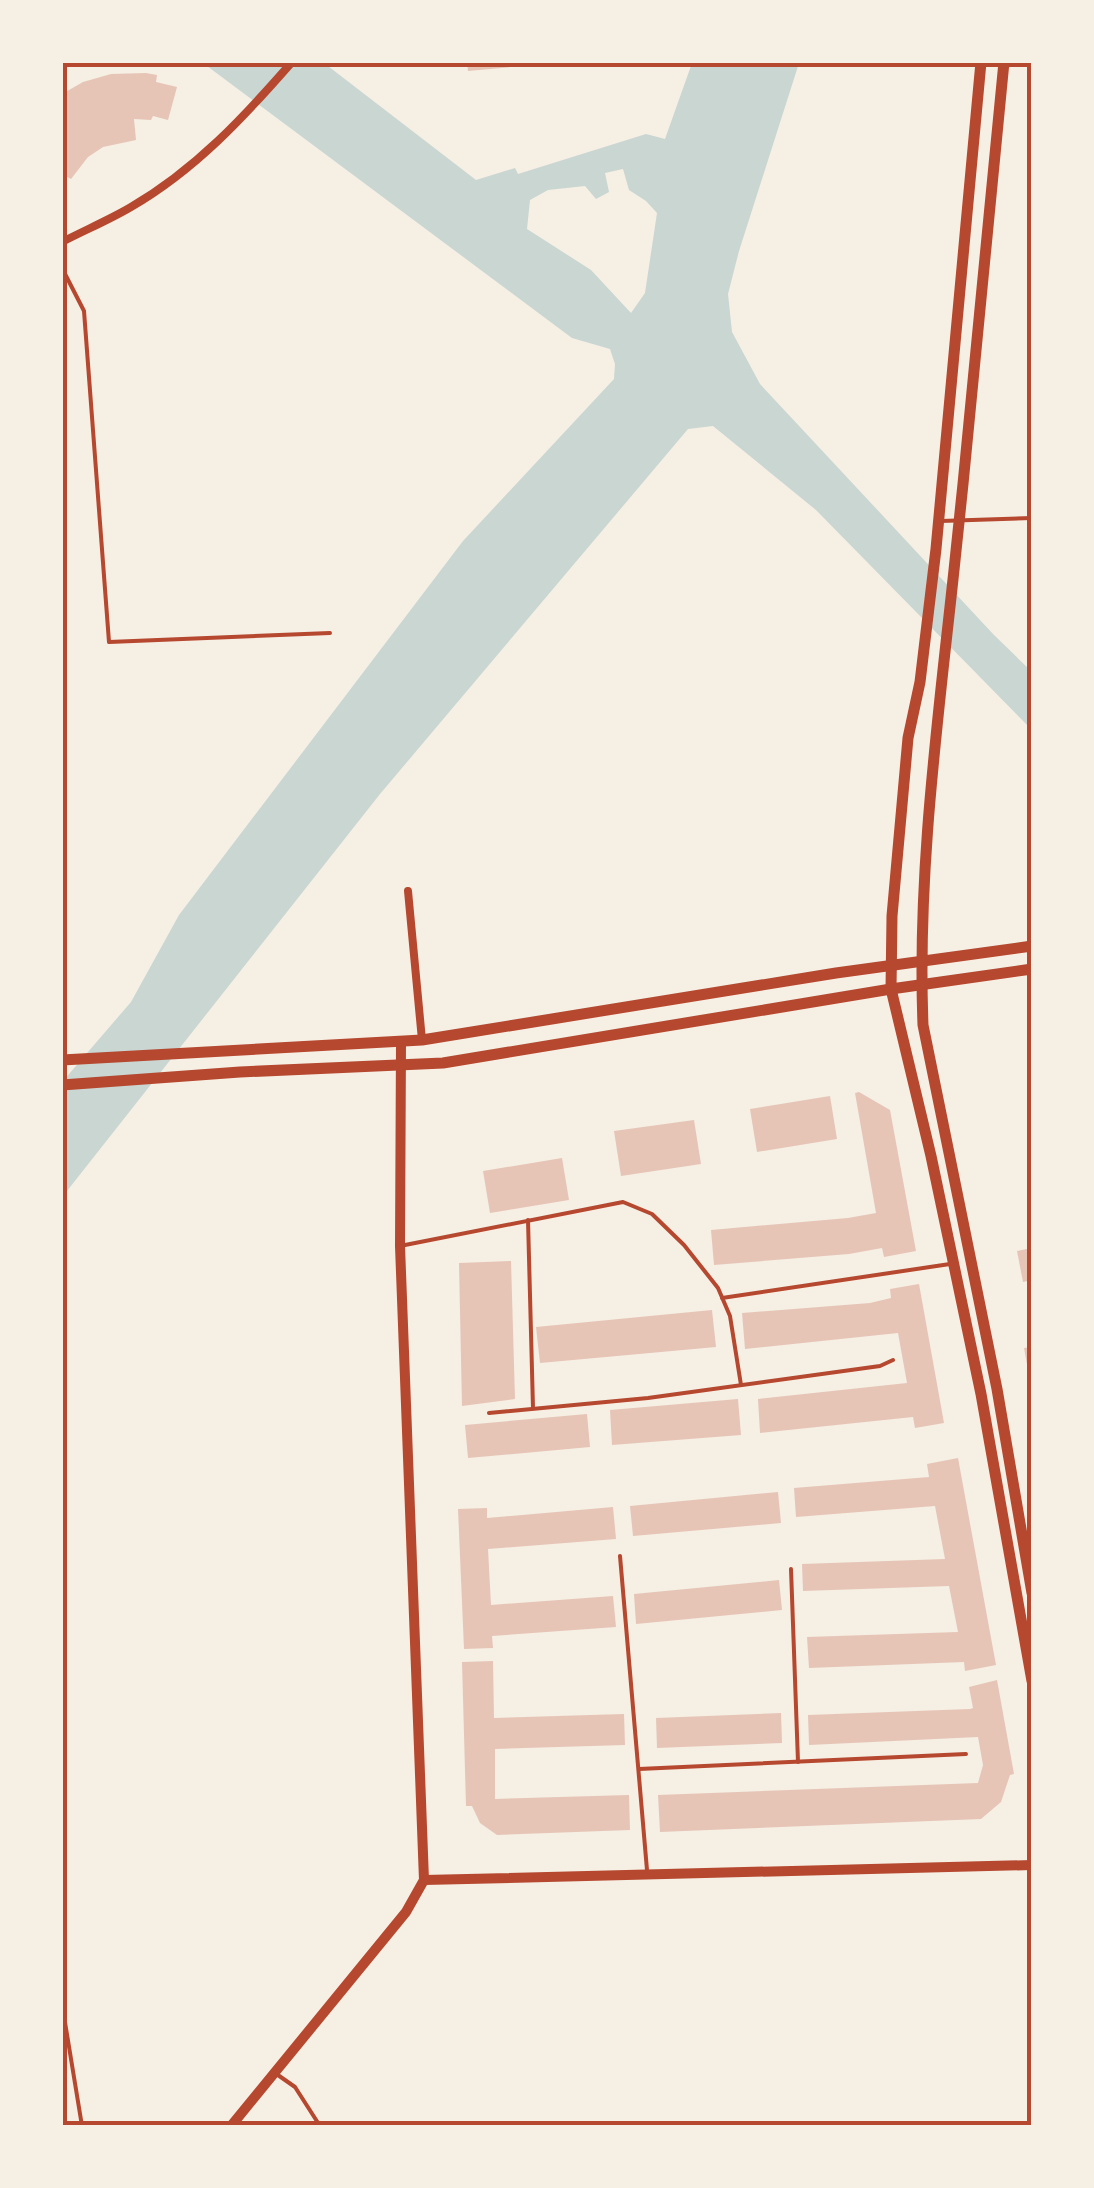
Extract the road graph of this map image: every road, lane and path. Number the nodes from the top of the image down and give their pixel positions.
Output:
1 (292, 62) edge
2 (981, 62) edge
3 (1004, 62) edge
4 (62, 242) edge
5 (62, 268) edge
6 (1032, 518) edge
7 (959, 520) junction
8 (938, 521) junction
9 (330, 633) dead end
10 (408, 891) dead end
11 (1032, 946) edge
12 (922, 960) junction
13 (892, 965) junction
14 (1032, 969) edge
15 (922, 986) junction
16 (892, 989) junction
17 (422, 1040) junction
18 (401, 1042) junction
19 (62, 1060) edge
20 (402, 1066) junction
21 (62, 1085) edge
22 (528, 1220) junction
23 (400, 1246) junction
24 (954, 1264) junction
25 (722, 1298) junction
26 (893, 1360) dead end
27 (741, 1385) junction
28 (533, 1408) junction
29 (488, 1413) dead end
30 (620, 1556) dead end
31 (791, 1569) dead end
32 (1032, 1593) edge
33 (1032, 1682) edge
34 (966, 1754) dead end
35 (798, 1762) junction
36 (639, 1769) junction
37 (1032, 1866) edge
38 (648, 1875) junction
39 (424, 1880) junction
40 (62, 2004) edge
41 (274, 2072) junction
42 (82, 2126) edge
43 (231, 2126) edge
44 (320, 2126) edge

1 - 4 street
2 - 8 main road
3 - 7 main road
5 - 9 lane
6 - 7 lane
7 - 8 lane
7 - 12 main road
8 - 13 main road
10 - 17 street
11 - 12 main road
12 - 13 main road
12 - 15 main road
13 - 16 main road
13 - 17 main road
14 - 15 main road
15 - 16 main road
15 - 32 main road
16 - 20 main road
16 - 24 main road
17 - 18 main road
18 - 19 main road
18 - 20 street
20 - 21 main road
20 - 23 street
22 - 23 lane
22 - 25 lane
22 - 28 lane
23 - 39 street
24 - 25 lane
24 - 33 main road
25 - 27 lane
26 - 27 lane
27 - 28 lane
28 - 29 lane
30 - 36 lane
31 - 35 lane
34 - 35 lane
35 - 36 lane
36 - 38 lane
37 - 38 street
38 - 39 street
39 - 41 street
40 - 42 lane
41 - 43 street
41 - 44 lane

